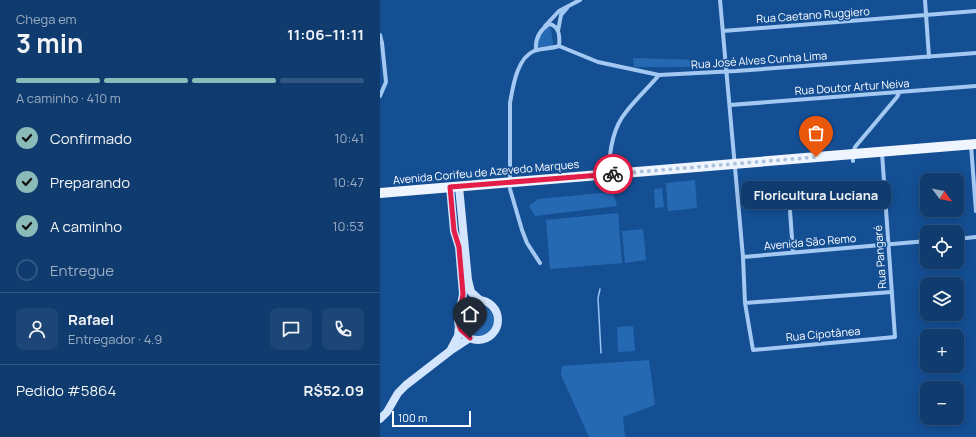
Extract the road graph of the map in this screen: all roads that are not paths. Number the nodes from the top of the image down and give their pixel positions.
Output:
1 (580, 0) edge
2 (720, 0) edge
3 (925, 0) edge
4 (570, 5) junction
5 (976, 11) edge
6 (926, 15) junction
7 (543, 28) junction
8 (558, 31) junction
9 (723, 31) junction
10 (380, 35) edge
11 (559, 46) junction
12 (536, 50) junction
13 (976, 53) edge
14 (929, 57) junction
15 (382, 67) edge
16 (727, 72) junction
17 (659, 75) junction
18 (976, 86) edge
19 (899, 93) junction
20 (380, 96) edge
21 (730, 105) junction
22 (974, 148) edge
23 (882, 155) junction
24 (853, 158) junction
25 (734, 167) junction
26 (609, 174) junction
27 (571, 184) junction
28 (510, 186) junction
29 (455, 190) junction
30 (380, 193) edge
31 (380, 200) edge
32 (790, 211) dead end
33 (976, 211) edge
34 (976, 237) edge
35 (964, 238) edge
36 (920, 242) edge
37 (888, 244) junction
38 (793, 252) junction
39 (743, 257) junction
40 (540, 263) dead end
41 (892, 292) junction
42 (480, 301) junction
43 (745, 303) junction
44 (459, 315) junction
45 (459, 325) junction
46 (895, 337) joint
47 (470, 338) junction
48 (450, 351) junction
49 (380, 419) edge

1 - 4 street
2 - 9 street
3 - 6 street
4 - 7 street
4 - 8 street
5 - 6 street, Rua Caetano Ruggiero
6 - 9 street, Rua Caetano Ruggiero
6 - 14 street
7 - 8 street
7 - 12 street
8 - 11 street
9 - 16 street
10 - 15 street
11 - 12 street
11 - 17 street, Rua José Alves Cunha Lima
12 - 28 street
13 - 14 street, Rua José Alves Cunha Lima
14 - 16 street, Rua José Alves Cunha Lima
15 - 20 street
16 - 17 street, Rua José Alves Cunha Lima
16 - 21 street
17 - 26 street
18 - 19 street, Rua Doutor Artur Neiva
19 - 21 street, Rua Doutor Artur Neiva
19 - 24 street
21 - 25 street
22 - 23 main road, Avenida Corifeu de Azevedo Marques
22 - 33 street
23 - 24 main road, Avenida Corifeu de Azevedo Marques
23 - 37 street, Rua Pangaré
24 - 25 main road, Avenida Corifeu de Azevedo Marques
25 - 26 main road, Avenida Corifeu de Azevedo Marques
25 - 27 main road, Avenida Corifeu de Azevedo Marques
25 - 39 street
26 - 27 main road
26 - 28 main road, Avenida Corifeu de Azevedo Marques
27 - 28 main road, Avenida Corifeu de Azevedo Marques
28 - 29 main road, Avenida Corifeu de Azevedo Marques
28 - 40 street
29 - 30 main road, Avenida Corifeu de Azevedo Marques
29 - 31 main road, Avenida Corifeu de Azevedo Marques
29 - 42 street
29 - 44 street
32 - 38 street
34 - 35 street
36 - 37 street, Avenida São Remo
37 - 38 street, Avenida São Remo
37 - 41 street, Rua Pangaré
38 - 39 street, Avenida São Remo
39 - 43 street
41 - 43 street
41 - 46 street, Rua Pangaré
42 - 44 street
42 - 47 street
43 - 46 street, Rua Cipotânea
44 - 45 street
45 - 47 street
45 - 48 street
47 - 48 street
48 - 49 street

